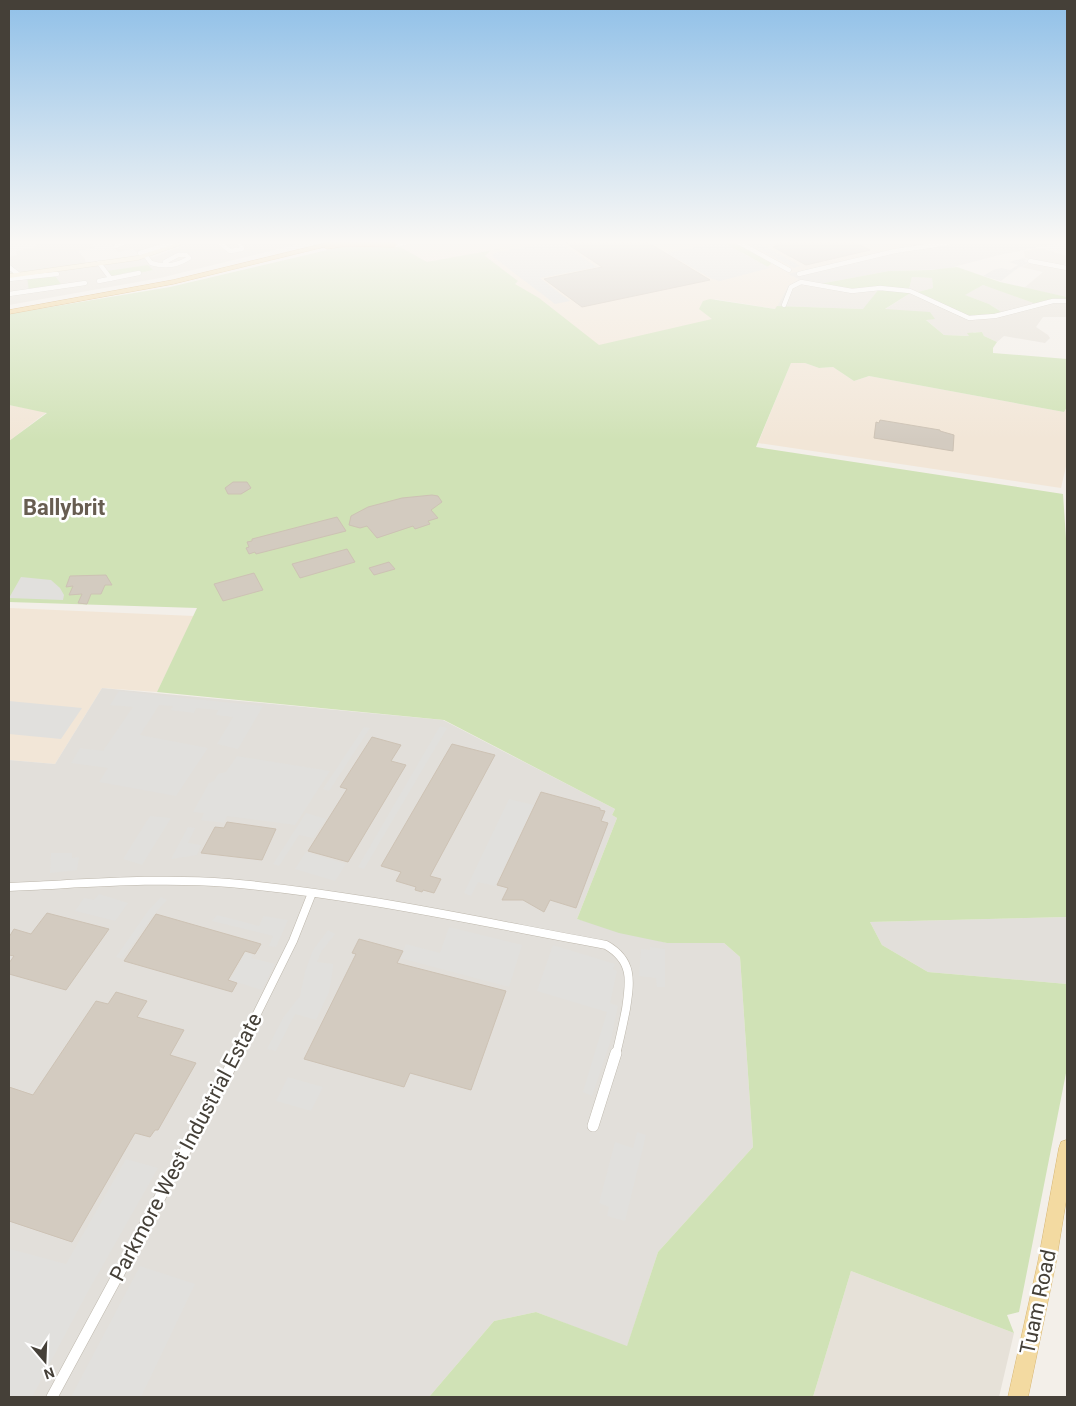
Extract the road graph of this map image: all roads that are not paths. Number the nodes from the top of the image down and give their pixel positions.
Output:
1 (28, 309) edge
2 (948, 309) edge
3 (1024, 309) edge
4 (9, 312) edge
5 (9, 887) edge
6 (312, 893) junction
7 (593, 1126) dead end
8 (1067, 1148) edge
9 (52, 1397) edge
10 (1018, 1397) edge

1 - 4 highway
2 - 3 street
5 - 6 street
6 - 7 street
6 - 9 street, Parkmore West Industrial Estate
8 - 10 main road, Tuam Road

